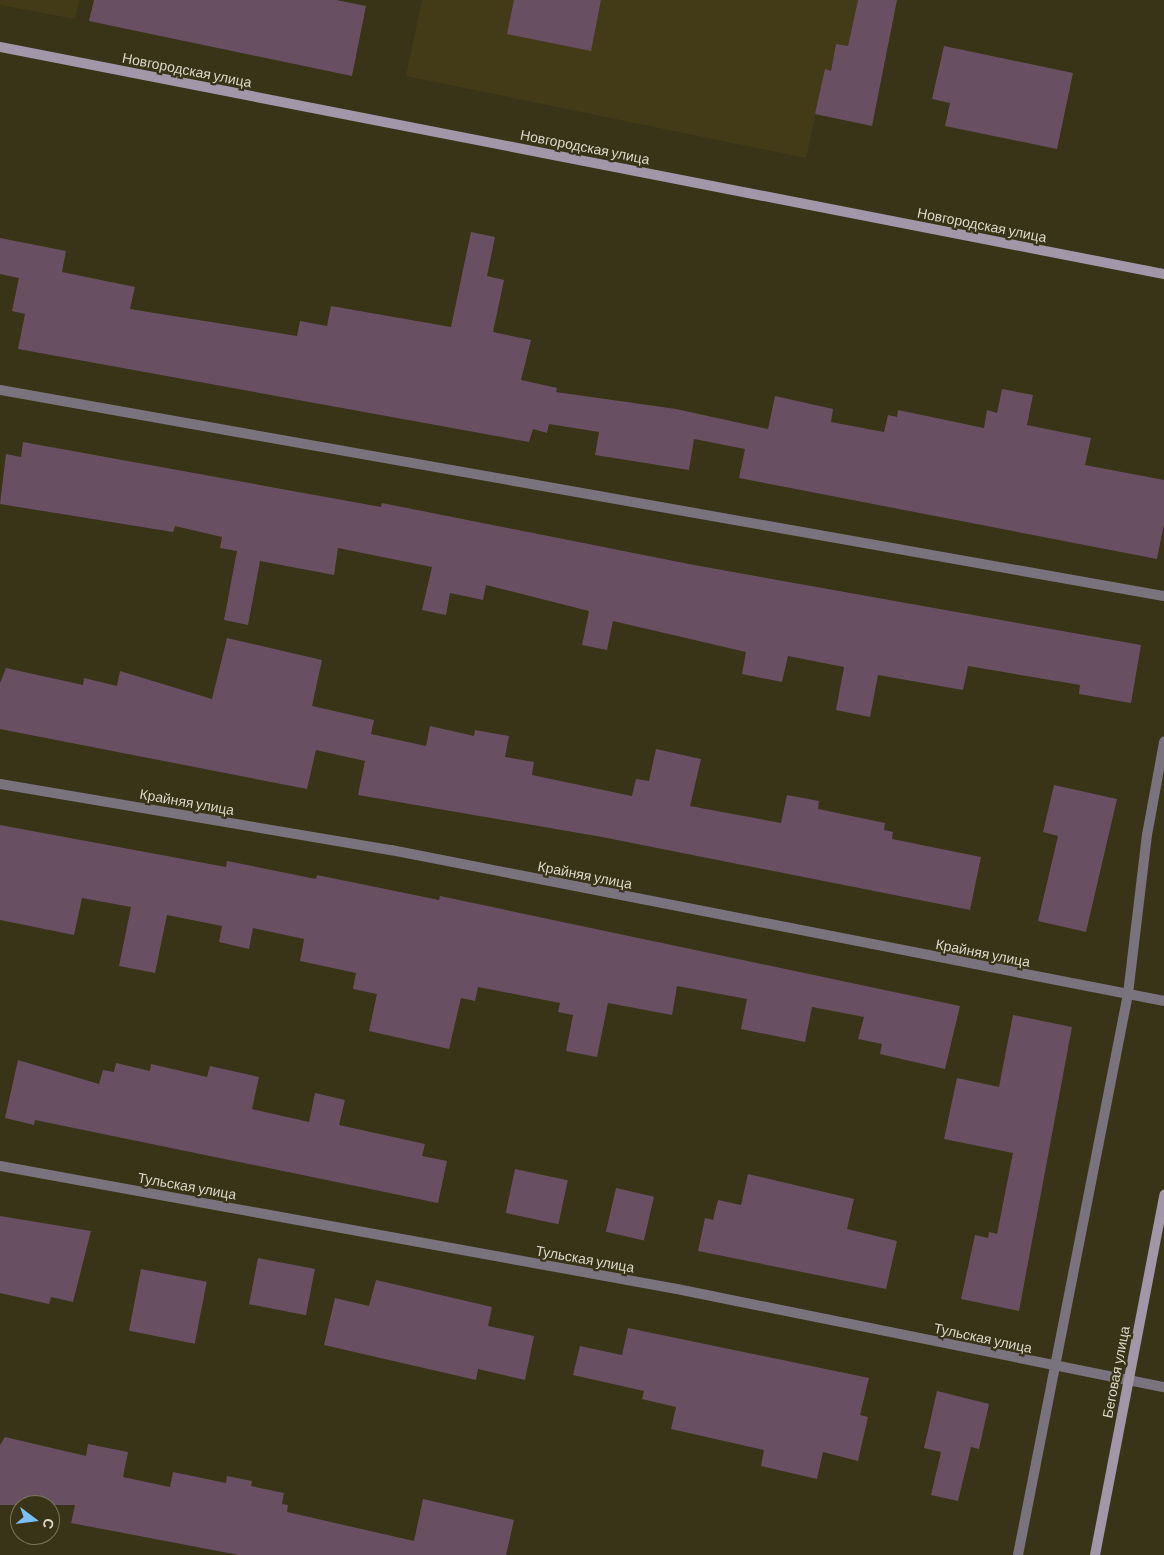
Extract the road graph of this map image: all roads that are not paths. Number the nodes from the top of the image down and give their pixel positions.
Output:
1 (0, 47) edge
2 (1164, 274) edge
3 (0, 390) edge
4 (1164, 596) edge
5 (1164, 742) edge
6 (0, 784) edge
7 (1128, 994) junction
8 (1164, 1002) edge
9 (0, 1166) edge
10 (1164, 1195) edge
11 (1057, 1367) junction
12 (1129, 1380) junction
13 (1164, 1387) edge
14 (1018, 1555) edge
15 (1095, 1555) edge

1 - 2 street, Новгородская улица
3 - 4 street
5 - 7 street
6 - 7 street, Крайняя улица
7 - 8 street, Крайняя улица
7 - 11 street
9 - 11 street, Тульская улица
10 - 12 street, Беговая улица
11 - 12 street, Тульская улица
11 - 14 street
12 - 13 street, Тульская улица
12 - 15 street, Беговая улица

